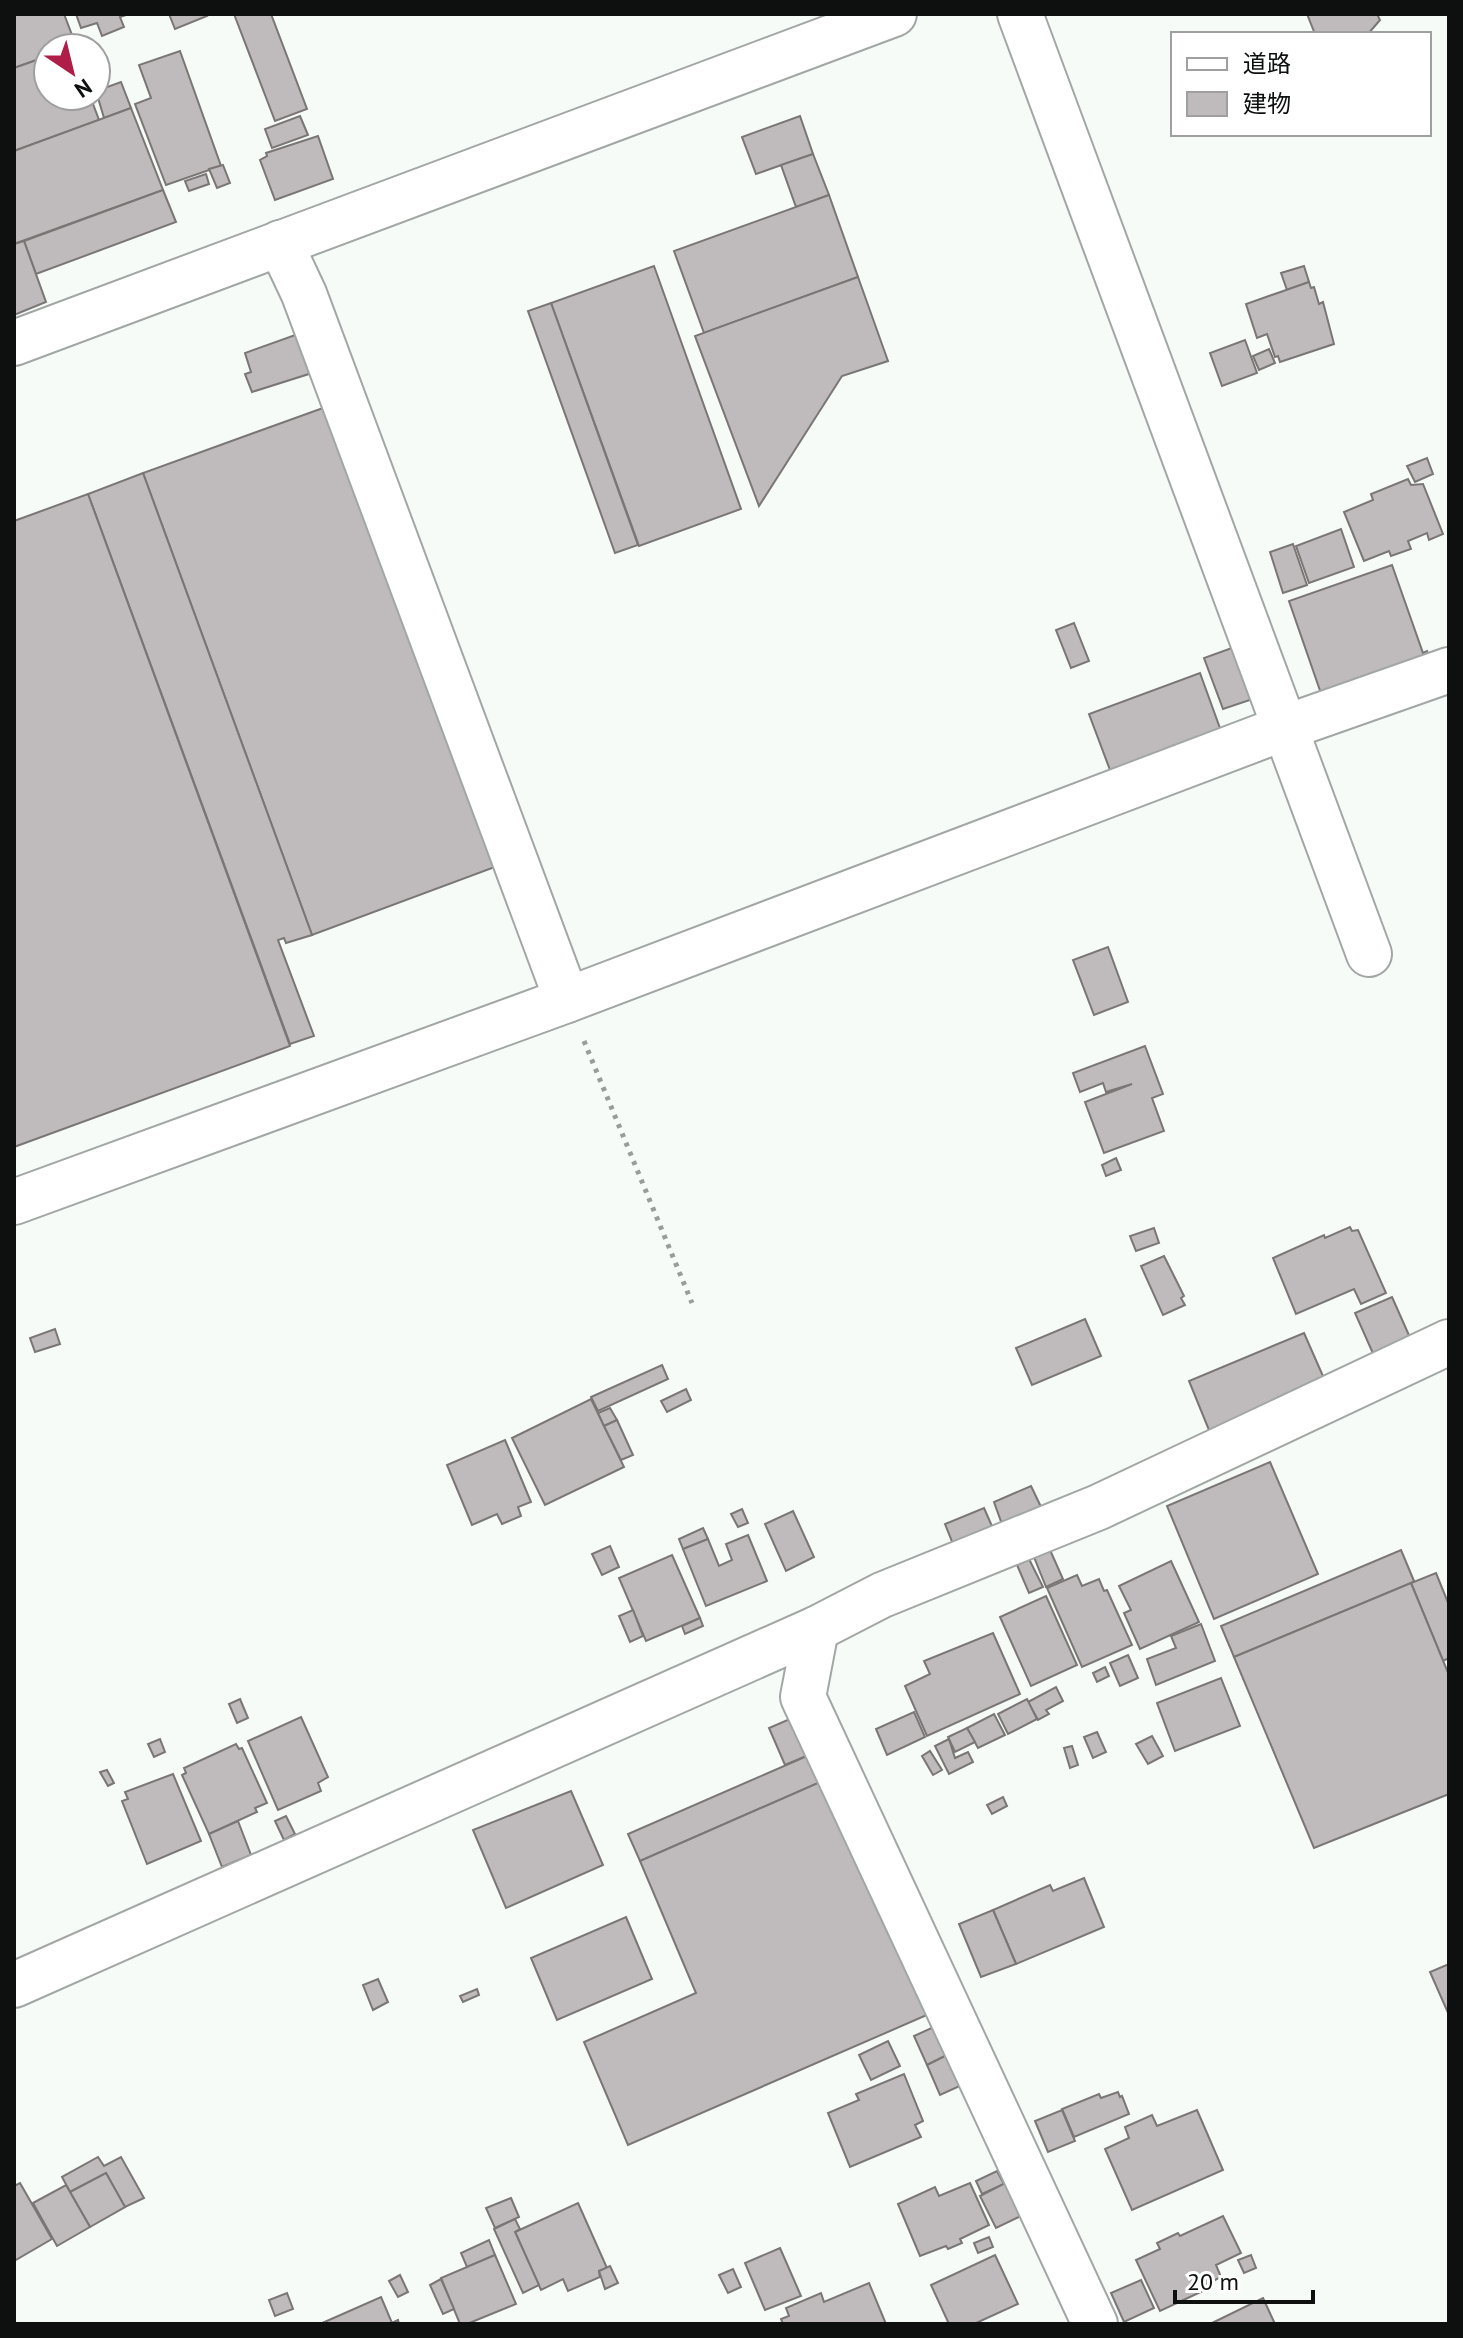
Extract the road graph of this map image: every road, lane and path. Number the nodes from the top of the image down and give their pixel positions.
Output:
1 (894, 14) edge
2 (1020, 14) edge
3 (280, 243) junction
4 (14, 343) edge
5 (1449, 670) edge
6 (1284, 728) junction
7 (1369, 954) dead end
8 (567, 1000) junction
9 (14, 1202) edge
10 (692, 1303) dead end
11 (1449, 1342) edge
12 (816, 1629) junction
13 (14, 1985) edge
14 (1095, 2324) edge

1 - 3 street
2 - 6 street
3 - 4 street
3 - 8 street
5 - 6 street
6 - 7 street
6 - 8 street
8 - 9 street
8 - 10 path
11 - 12 street
12 - 13 street
12 - 14 street

